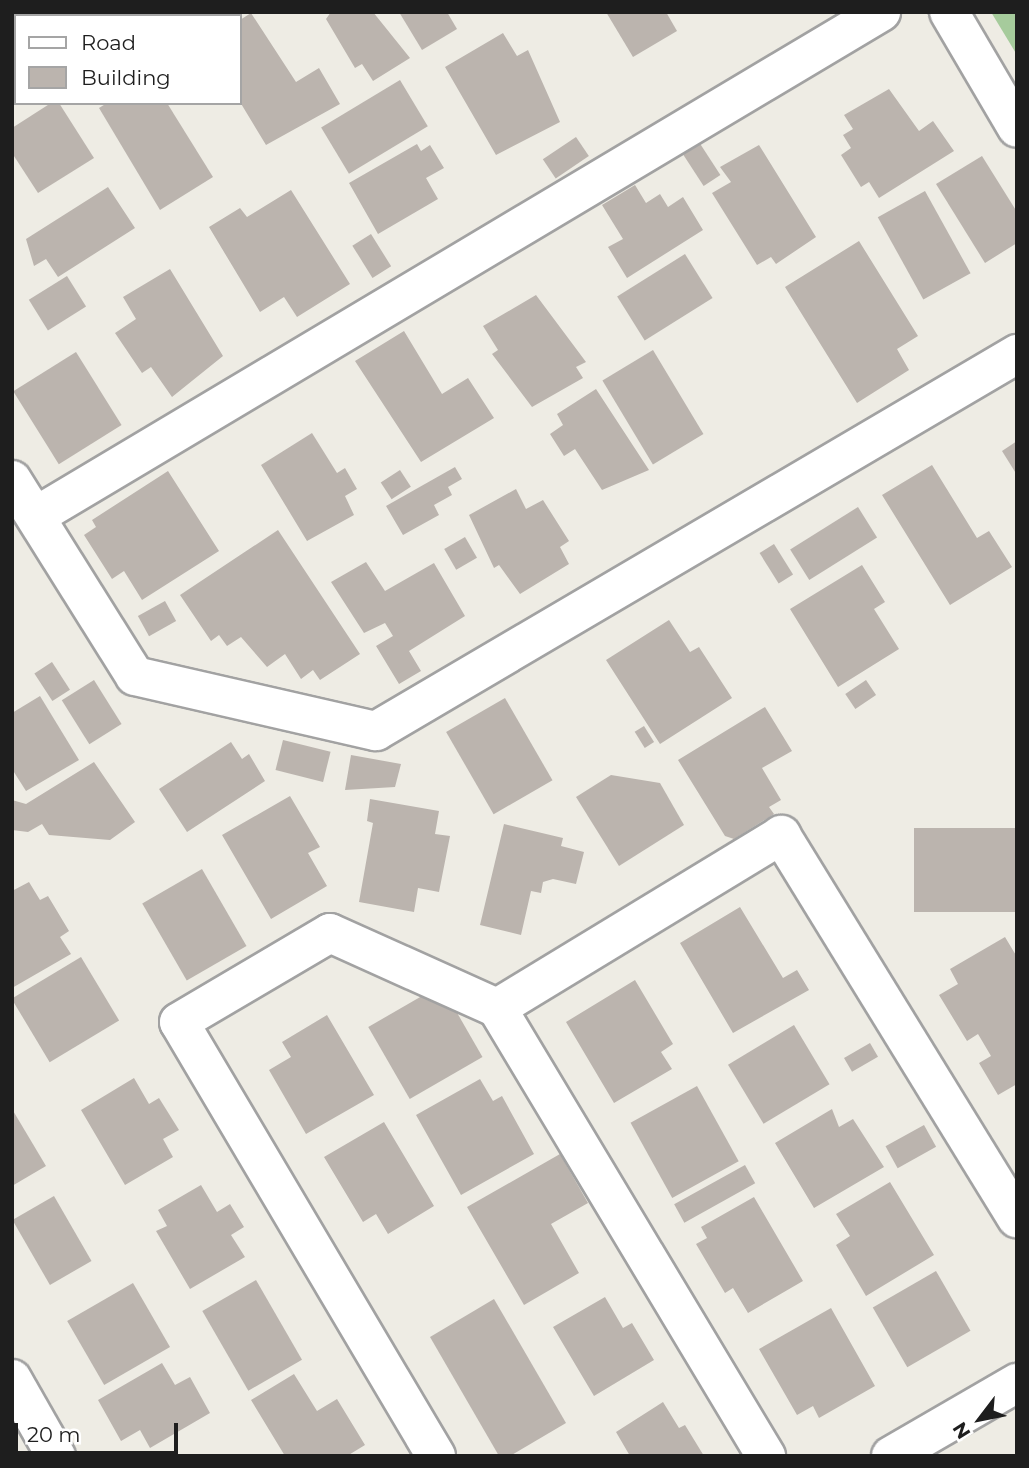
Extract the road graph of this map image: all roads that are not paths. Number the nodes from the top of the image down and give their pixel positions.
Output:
1 (881, 12) edge
2 (949, 12) edge
3 (1017, 128) edge
4 (1017, 354) edge
5 (12, 480) edge
6 (36, 516) junction
7 (496, 1008) junction
8 (1017, 1218) edge
9 (12, 1379) edge
10 (1017, 1383) edge
11 (893, 1455) edge
12 (56, 1456) edge
13 (436, 1456) edge
14 (766, 1456) edge

1 - 6 street
2 - 3 street
4 - 6 street
5 - 6 street
7 - 8 street
7 - 13 street
7 - 14 street
9 - 12 street
10 - 11 street

